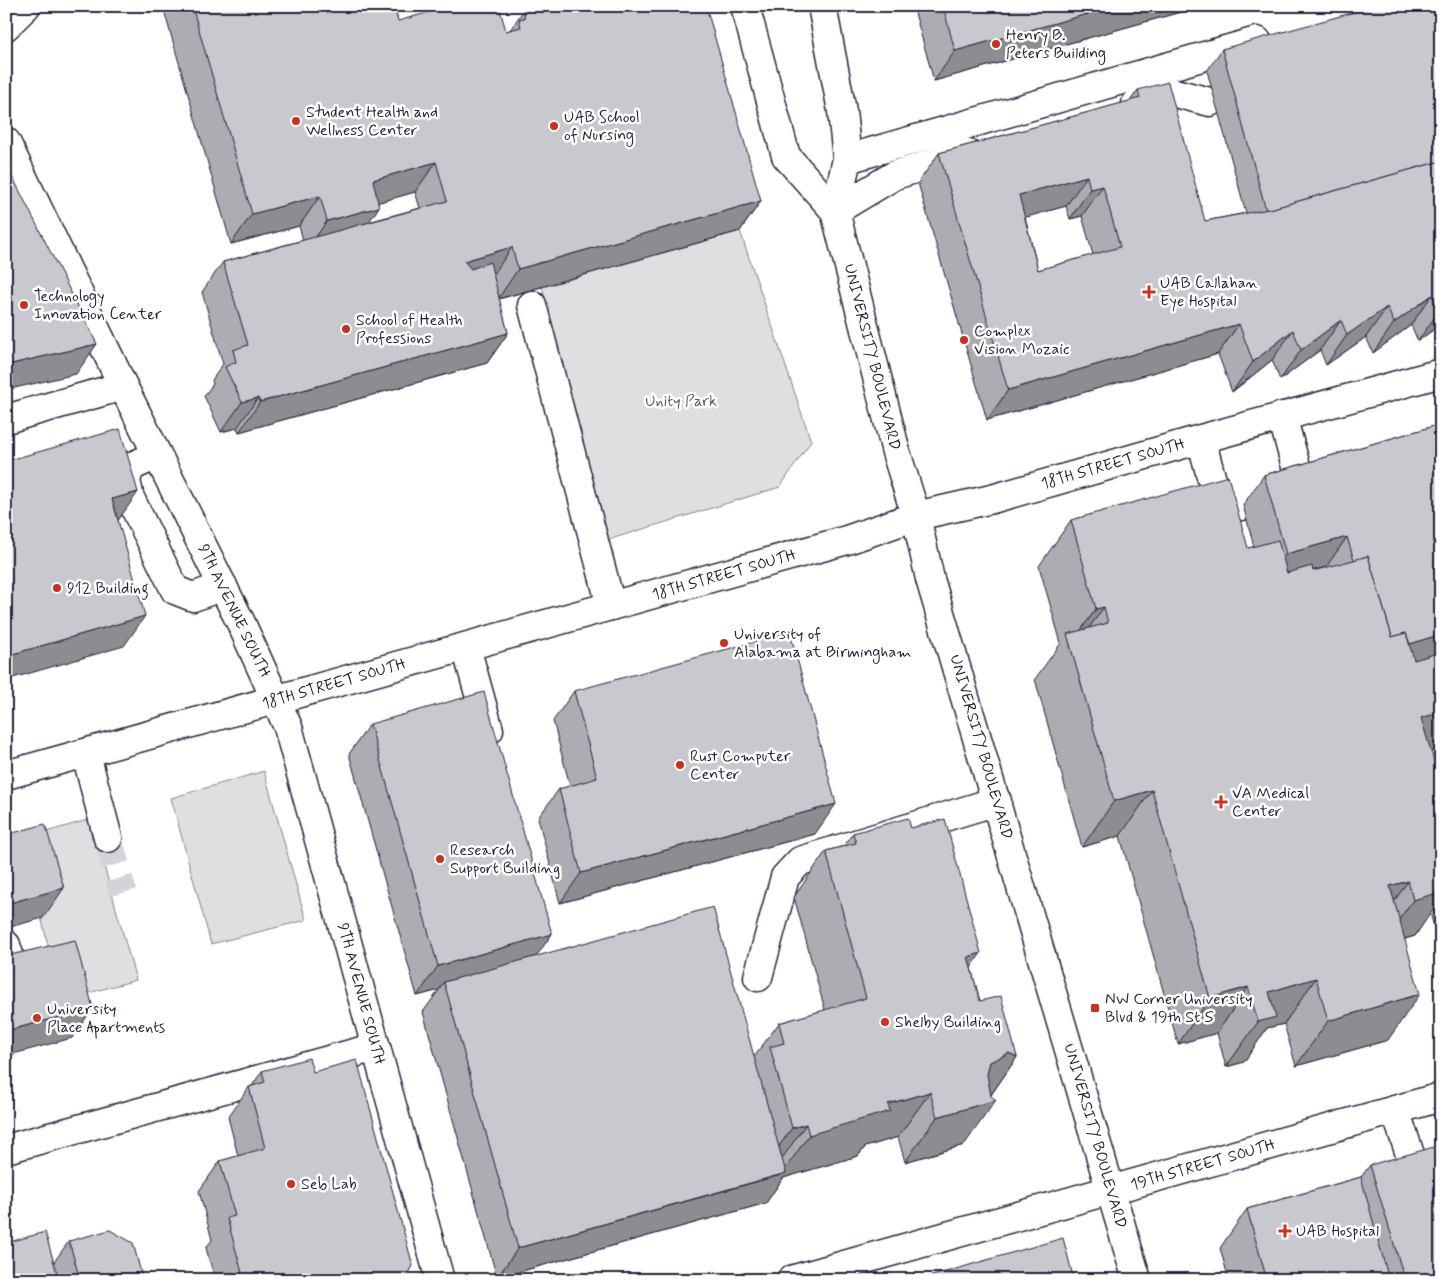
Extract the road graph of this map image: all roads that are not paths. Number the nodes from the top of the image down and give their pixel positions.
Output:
1 (26, 6) edge
2 (745, 6) edge
3 (822, 6) edge
4 (6, 26) edge
5 (1283, 34) edge
6 (1210, 102) dead end
7 (1110, 112) edge
8 (6, 142) edge
9 (988, 147) edge
10 (847, 159) junction
11 (835, 212) junction
12 (532, 305) edge
13 (1441, 373) edge
14 (123, 386) junction
15 (1282, 416) junction
16 (6, 419) edge
17 (1201, 439) junction
18 (158, 455) junction
19 (1302, 488) edge
20 (916, 516) junction
21 (1251, 534) dead end
22 (223, 586) junction
23 (610, 606) junction
24 (466, 647) junction
25 (277, 699) junction
26 (495, 750) edge
27 (86, 754) junction
28 (6, 775) edge
29 (997, 801) junction
30 (108, 838) tunnel mouth
31 (6, 945) edge
32 (758, 977) dead end
33 (16, 978) edge
34 (376, 1047) junction
35 (1441, 1097) edge
36 (1395, 1110) junction
37 (6, 1149) edge
38 (1417, 1175) edge
39 (1111, 1190) junction
40 (440, 1280) edge
41 (791, 1280) edge
42 (1137, 1280) edge

1 - 4 street
2 - 11 street, UNIVERSITY BOULEVARD
3 - 10 street, UNIVERSITY BOULEVARD
5 - 10 street
6 - 7 street
8 - 14 street, 9TH AVENUE SOUTH
9 - 11 street
10 - 11 street, UNIVERSITY BOULEVARD
11 - 20 street, UNIVERSITY BOULEVARD
12 - 23 street
13 - 15 street, 18TH STREET SOUTH
14 - 16 street
14 - 18 street, 9TH AVENUE SOUTH
15 - 17 street, 18TH STREET SOUTH
15 - 19 street
17 - 20 street, 18TH STREET SOUTH
17 - 21 street
18 - 22 street, 9TH AVENUE SOUTH
18 - 22 street
20 - 23 street, 18TH STREET SOUTH
20 - 29 street, UNIVERSITY BOULEVARD
22 - 25 street, 9TH AVENUE SOUTH
23 - 24 street, 18TH STREET SOUTH
24 - 25 street, 18TH STREET SOUTH
24 - 26 street
25 - 27 street, 18TH STREET SOUTH
25 - 34 street, 9TH AVENUE SOUTH
27 - 28 street, 18TH STREET SOUTH
27 - 30 street
29 - 32 street
29 - 39 street, UNIVERSITY BOULEVARD
31 - 33 street
34 - 37 street
34 - 40 street, 9TH AVENUE SOUTH
35 - 36 street, 19TH STREET SOUTH
36 - 38 street
36 - 39 street, 19TH STREET SOUTH
39 - 41 street, 19TH STREET SOUTH
39 - 42 street, UNIVERSITY BOULEVARD

